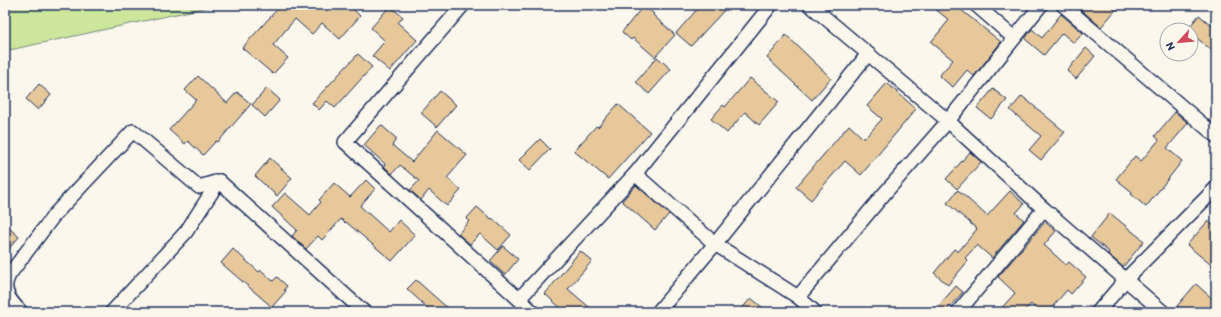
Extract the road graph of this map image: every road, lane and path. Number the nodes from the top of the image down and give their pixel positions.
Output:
1 (463, 5) edge
2 (771, 5) edge
3 (810, 5) edge
4 (976, 5) edge
5 (1041, 5) edge
6 (1063, 5) edge
7 (1014, 38) junction
8 (868, 54) junction
9 (948, 121) junction
10 (1216, 136) edge
11 (635, 174) junction
12 (219, 181) junction
13 (1216, 188) edge
14 (1044, 210) junction
15 (715, 244) junction
16 (1126, 279) junction
17 (798, 297) junction
18 (520, 300) junction
19 (21, 312) edge
20 (112, 312) edge
21 (364, 312) edge
22 (533, 312) edge
23 (658, 312) edge
24 (815, 312) edge
25 (958, 312) edge
26 (1098, 312) edge
27 (1163, 312) edge

1 - 18 street
2 - 11 street
3 - 8 street
4 - 7 street
5 - 7 street
6 - 10 street
7 - 9 street
8 - 9 street
8 - 15 street
9 - 14 street
9 - 17 street
11 - 15 street
11 - 18 street
12 - 19 street
12 - 20 street
12 - 21 street
13 - 16 street
14 - 16 street
14 - 25 street
15 - 17 street
15 - 23 street
16 - 26 street
16 - 27 street
17 - 24 street
18 - 22 street

